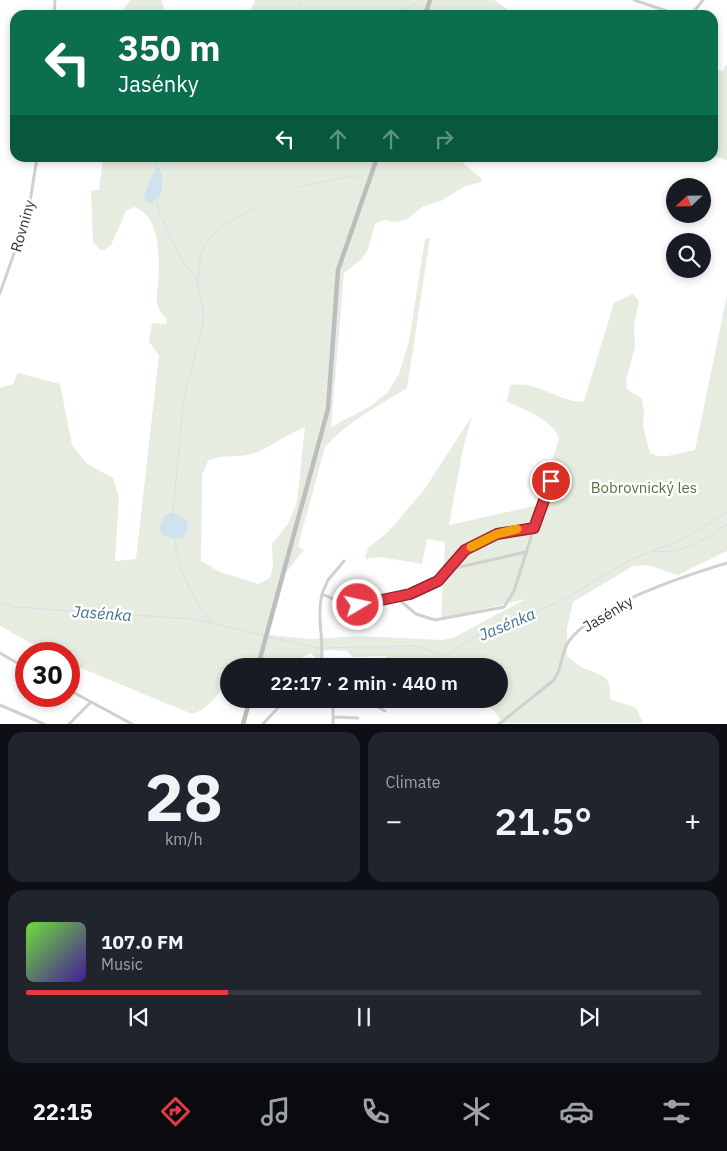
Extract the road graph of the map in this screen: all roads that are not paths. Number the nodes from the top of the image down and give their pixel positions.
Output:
1 (634, 0) edge
2 (703, 0) edge
3 (664, 10) edge
4 (695, 10) edge
5 (36, 162) edge
6 (376, 162) edge
7 (0, 293) edge
8 (551, 481) dead end
9 (534, 528) junction
10 (527, 552) junction
11 (344, 561) dead end
12 (727, 563) edge
13 (447, 570) junction
14 (322, 594) junction
15 (397, 598) junction
16 (0, 653) edge
17 (260, 658) edge
18 (321, 658) edge
19 (15, 662) edge
20 (80, 696) edge
21 (91, 702) junction
22 (0, 705) edge
23 (247, 708) edge
24 (278, 708) edge
25 (334, 708) edge
26 (379, 708) edge
27 (385, 712) dead end
28 (334, 717) junction
29 (358, 718) dead end
30 (44, 724) edge
31 (70, 724) edge
32 (132, 724) edge
33 (243, 724) edge
34 (263, 724) edge
35 (333, 724) edge
36 (499, 724) edge

1 - 3 street
2 - 4 street
5 - 7 street, Rovniny
6 - 17 street
8 - 9 street
9 - 10 street
9 - 13 street
10 - 13 street
10 - 15 street
11 - 14 street
12 - 36 street, Jasénky
13 - 15 street
14 - 15 street
14 - 18 street
16 - 19 street
20 - 21 street
21 - 31 street
21 - 32 street
22 - 30 street
23 - 33 street
24 - 34 street
25 - 28 street
26 - 27 street
28 - 29 street
28 - 35 street

